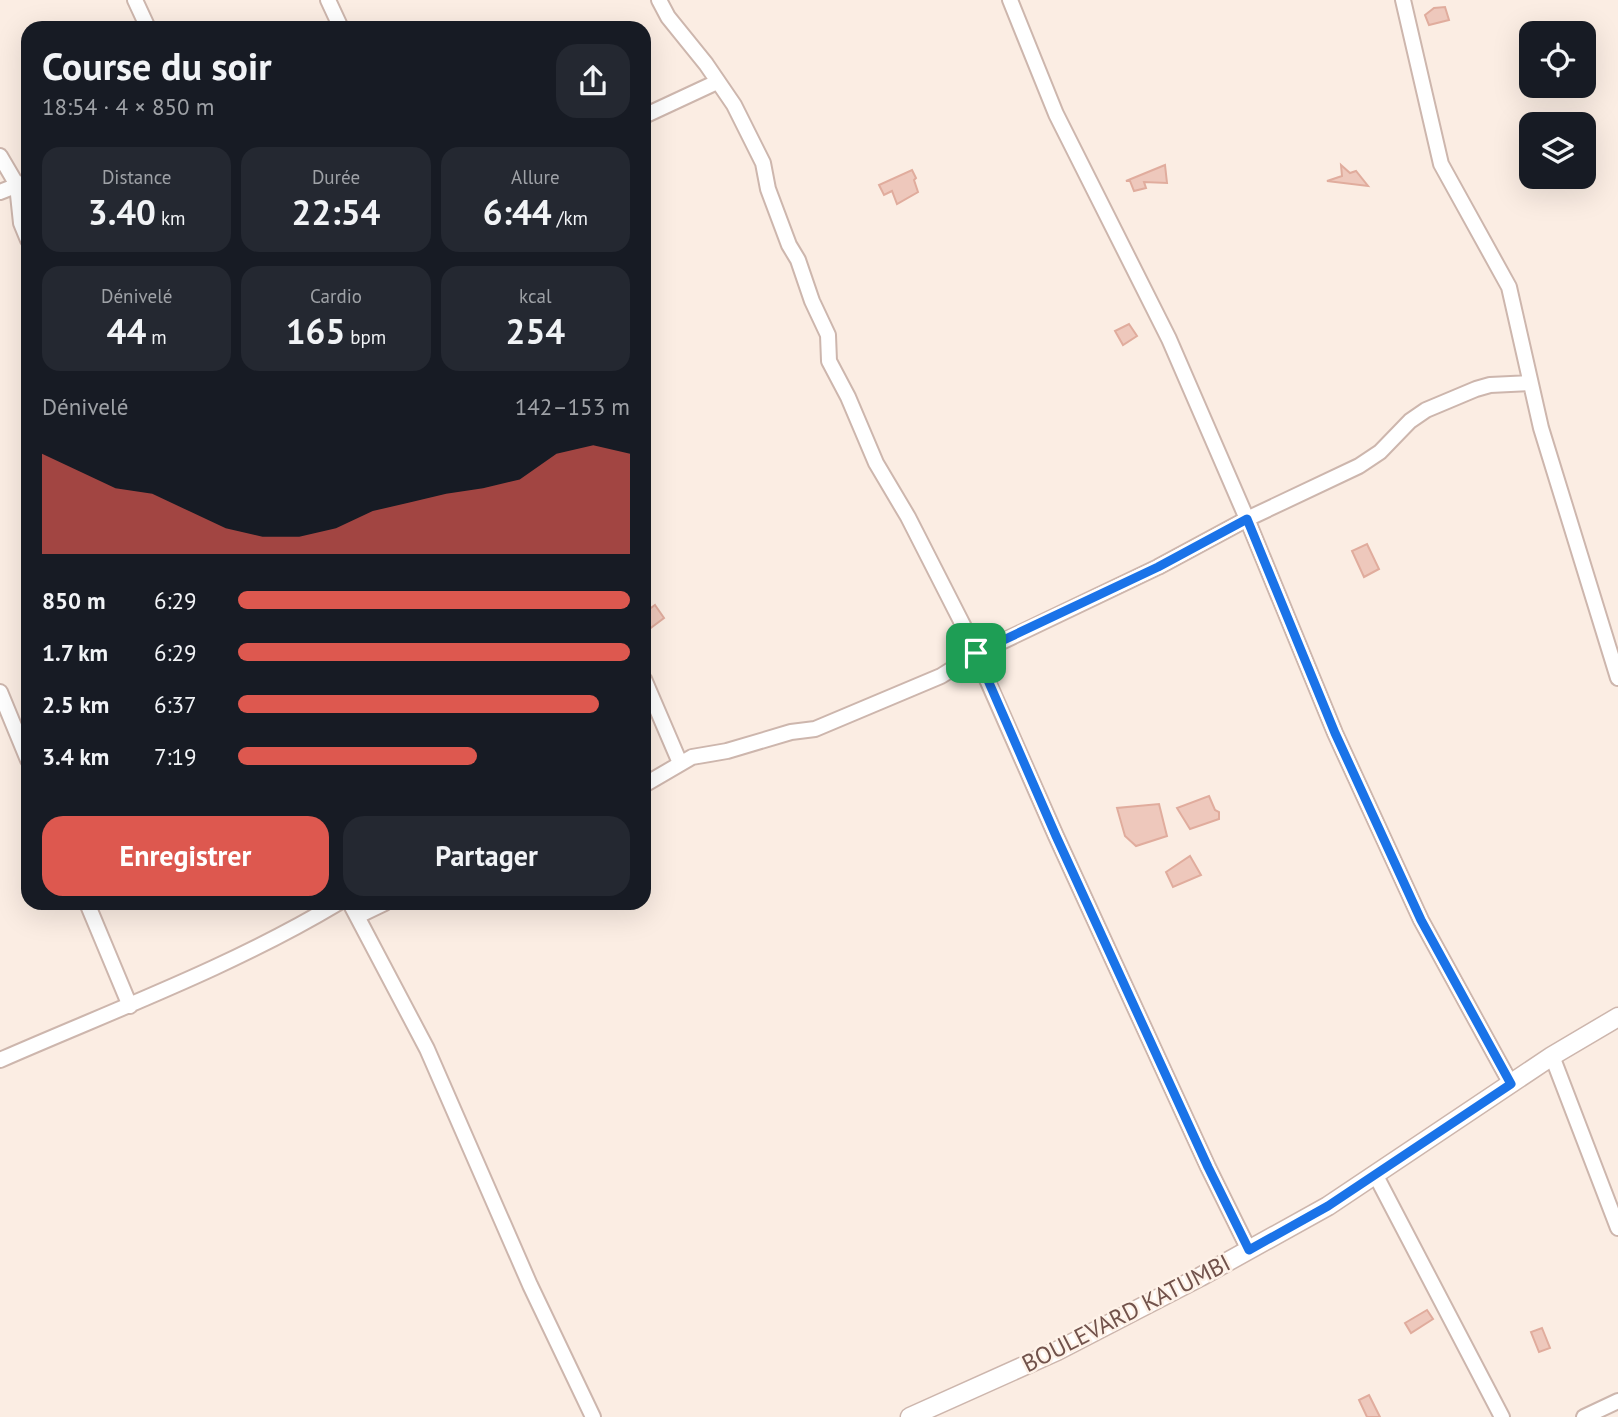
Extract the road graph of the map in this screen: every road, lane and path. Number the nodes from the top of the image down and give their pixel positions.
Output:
1 (135, 0) edge
2 (328, 0) edge
3 (659, 0) edge
4 (1010, 0) edge
5 (1403, 0) edge
6 (145, 21) edge
7 (338, 21) edge
8 (717, 82) junction
9 (651, 113) edge
10 (0, 156) edge
11 (21, 182) edge
12 (21, 183) edge
13 (0, 192) edge
14 (1529, 383) junction
15 (1247, 519) junction
16 (976, 653) junction
17 (1618, 678) edge
18 (0, 692) edge
19 (651, 695) edge
20 (21, 743) edge
21 (680, 763) junction
22 (651, 781) edge
23 (90, 910) edge
24 (325, 910) edge
25 (354, 910) edge
26 (130, 1006) junction
27 (1618, 1017) edge
28 (1552, 1056) junction
29 (0, 1060) edge
30 (1511, 1084) junction
31 (1375, 1174) junction
32 (1618, 1228) edge
33 (1249, 1250) junction
34 (1618, 1401) edge
35 (593, 1417) edge
36 (910, 1417) edge
37 (1502, 1417) edge
38 (1584, 1417) edge

1 - 6 street
2 - 7 street
3 - 8 street
4 - 15 street
5 - 14 street
8 - 9 street
8 - 16 street
10 - 11 street
12 - 13 street
14 - 15 street
14 - 17 street
15 - 16 street
15 - 30 street
16 - 21 street
16 - 33 street
18 - 20 street
19 - 21 street
21 - 22 street
23 - 26 street
24 - 26 street
25 - 35 street
26 - 29 street
27 - 28 street, BOULEVARD KATUMBI
28 - 30 street, BOULEVARD KATUMBI
28 - 32 street
30 - 31 street, BOULEVARD KATUMBI
31 - 33 street, BOULEVARD KATUMBI
31 - 37 street
33 - 36 street, BOULEVARD KATUMBI
34 - 38 street

